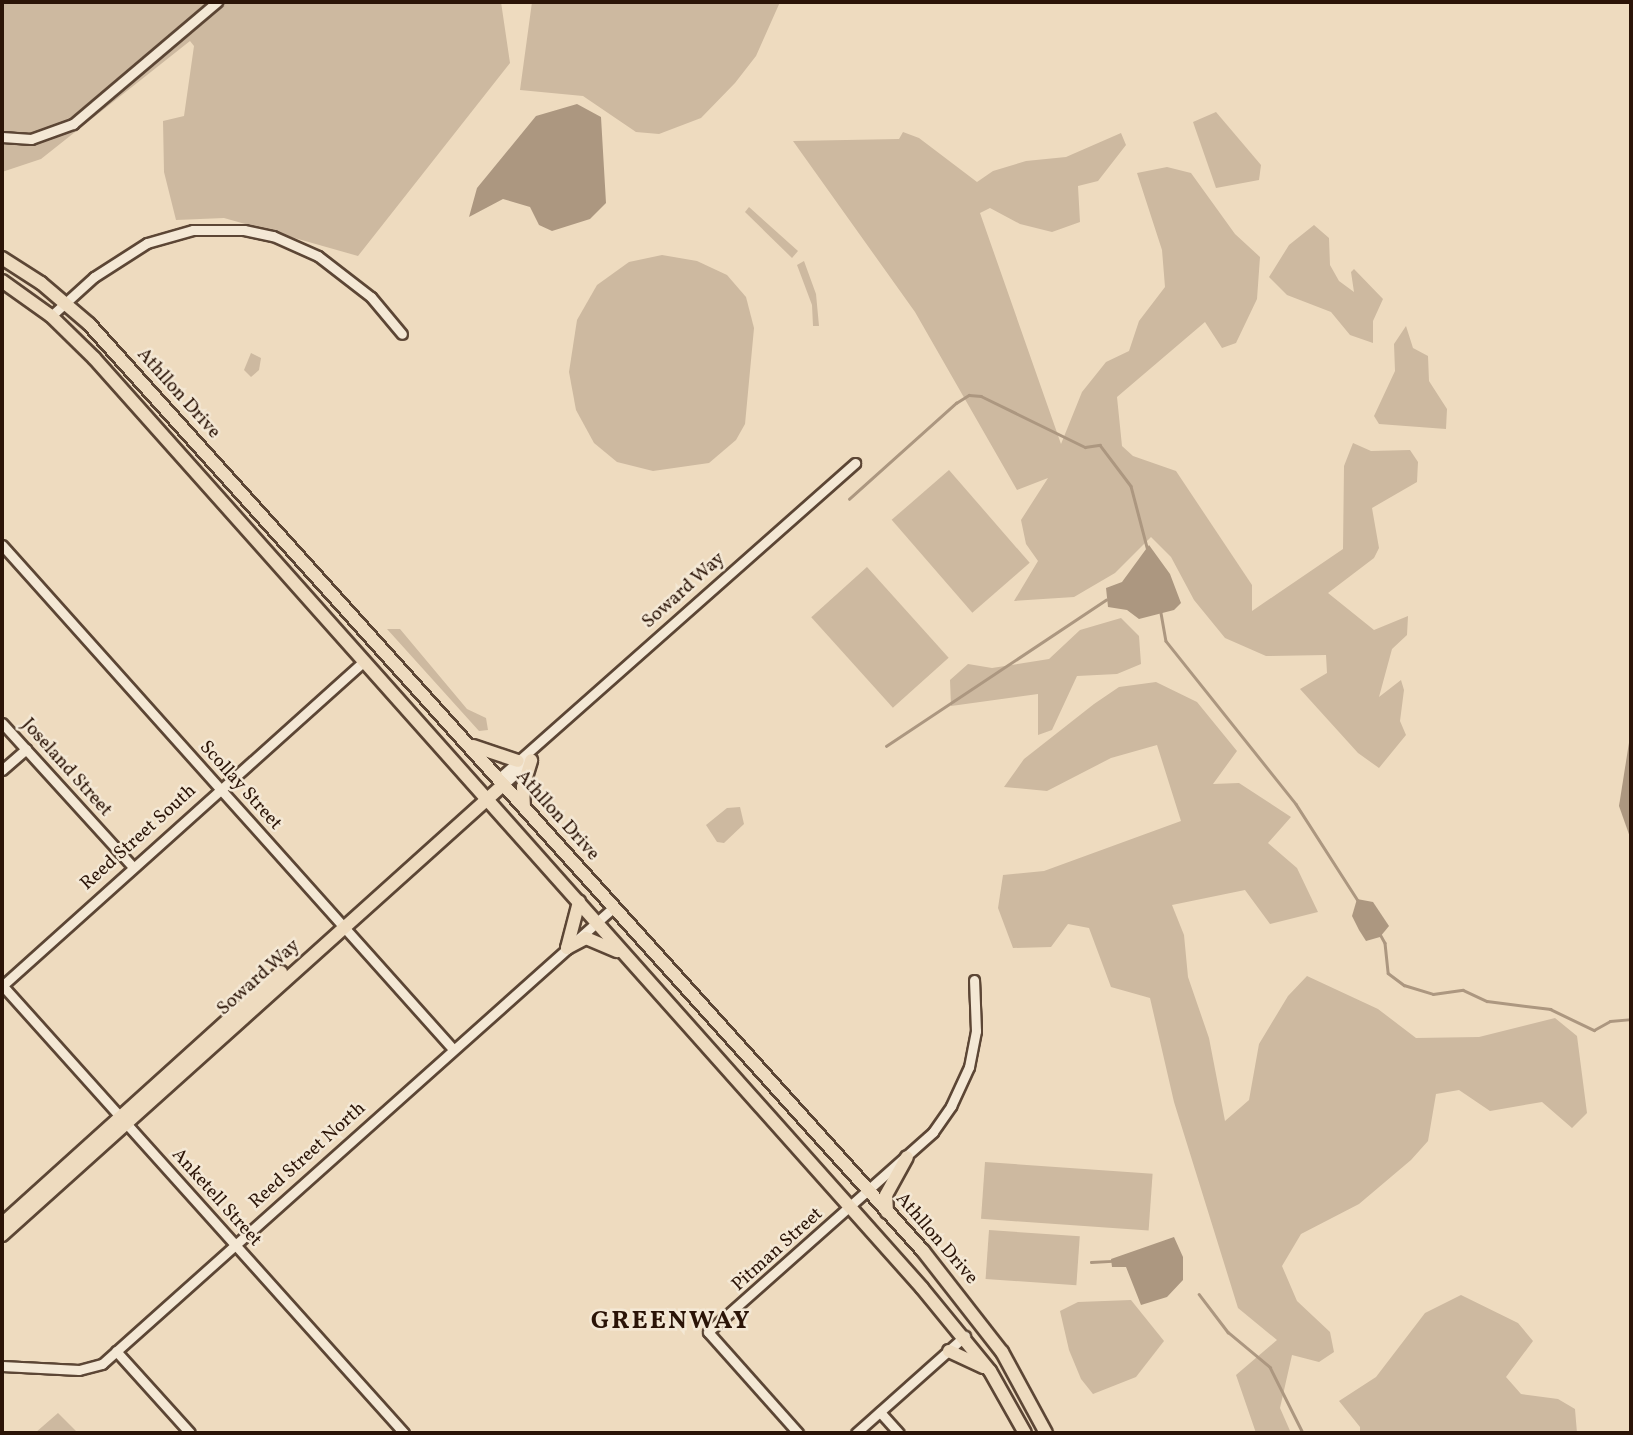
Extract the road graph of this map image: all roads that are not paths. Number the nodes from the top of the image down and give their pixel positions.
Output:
1 (217, 2) edge
2 (2, 138) edge
3 (2, 258) edge
4 (2, 281) edge
5 (66, 302) junction
6 (51, 316) junction
7 (402, 334) dead end
8 (855, 463) dead end
9 (2, 545) edge
10 (342, 605) junction
11 (364, 661) junction
12 (401, 671) junction
13 (2, 723) edge
14 (466, 743) junction
15 (26, 749) junction
16 (524, 761) junction
17 (2, 770) edge
18 (501, 782) junction
19 (220, 789) junction
20 (484, 797) junction
21 (524, 808) junction
22 (133, 867) junction
23 (579, 902) junction
24 (614, 907) junction
25 (596, 922) junction
26 (341, 924) junction
27 (566, 948) junction
28 (629, 959) junction
29 (974, 980) dead end
30 (2, 986) edge
31 (453, 1049) junction
32 (123, 1120) junction
33 (907, 1157) junction
34 (869, 1191) junction
35 (851, 1208) junction
36 (887, 1212) junction
37 (2, 1224) edge
38 (2, 1235) edge
39 (235, 1245) junction
40 (941, 1273) junction
41 (965, 1336) junction
42 (116, 1351) junction
43 (948, 1351) junction
44 (1002, 1352) junction
45 (2, 1366) edge
46 (990, 1371) junction
47 (880, 1412) junction
48 (190, 1433) edge
49 (404, 1433) edge
50 (798, 1433) edge
51 (856, 1433) edge
52 (899, 1433) edge
53 (1025, 1433) edge
54 (1046, 1433) edge

1 - 2 street
3 - 5 main road, Athllon Drive
4 - 6 main road, Athllon Drive
5 - 6 street
5 - 7 street
5 - 10 main road, Athllon Drive
6 - 11 main road, Athllon Drive
8 - 16 street, Soward Way
9 - 19 street, Scollay Street
10 - 11 main road
10 - 12 main road, Athllon Drive
11 - 12 main road
11 - 19 street, Reed Street South
11 - 20 main road, Athllon Drive
12 - 14 main road, Athllon Drive
13 - 15 street, Joseland Street
14 - 16 main road
14 - 18 main road, Athllon Drive
15 - 17 street
15 - 22 street, Joseland Street
16 - 18 street, Soward Way
16 - 21 main road
18 - 20 main road, Soward Way
18 - 21 main road, Athllon Drive
19 - 22 street, Reed Street South
19 - 26 street, Scollay Street
20 - 23 main road, Athllon Drive
20 - 26 main road, Soward Way
21 - 24 main road, Athllon Drive
22 - 30 street, Reed Street South
23 - 25 main road, Athllon Drive
23 - 27 main road
24 - 25 street, Reed Street North
24 - 34 main road, Athllon Drive
25 - 27 street, Reed Street North
25 - 28 main road, Athllon Drive
26 - 31 street, Scollay Street
26 - 32 main road, Soward Way
27 - 28 main road
27 - 31 street, Reed Street North
28 - 35 main road, Athllon Drive
29 - 33 street, Pitman Street
30 - 32 street, Anketell Street
31 - 39 street, Reed Street North
32 - 37 main road, Soward Way
32 - 38 main road, Soward Way
32 - 39 street, Anketell Street
33 - 34 street, Pitman Street
33 - 36 main road
34 - 35 street, Pitman Street
34 - 36 main road, Athllon Drive
35 - 41 main road, Athllon Drive
35 - 50 street, Pitman Street
36 - 40 main road, Athllon Drive
39 - 42 street, Reed Street North
39 - 49 street, Anketell Street
40 - 41 main road
40 - 44 main road, Athllon Drive
41 - 43 street
41 - 44 main road
41 - 46 main road, Athllon Drive
42 - 45 street, Reed Street North
42 - 48 street
43 - 46 main road
43 - 47 street
44 - 54 main road, Athllon Drive
46 - 53 main road, Athllon Drive
47 - 51 street
47 - 52 street

